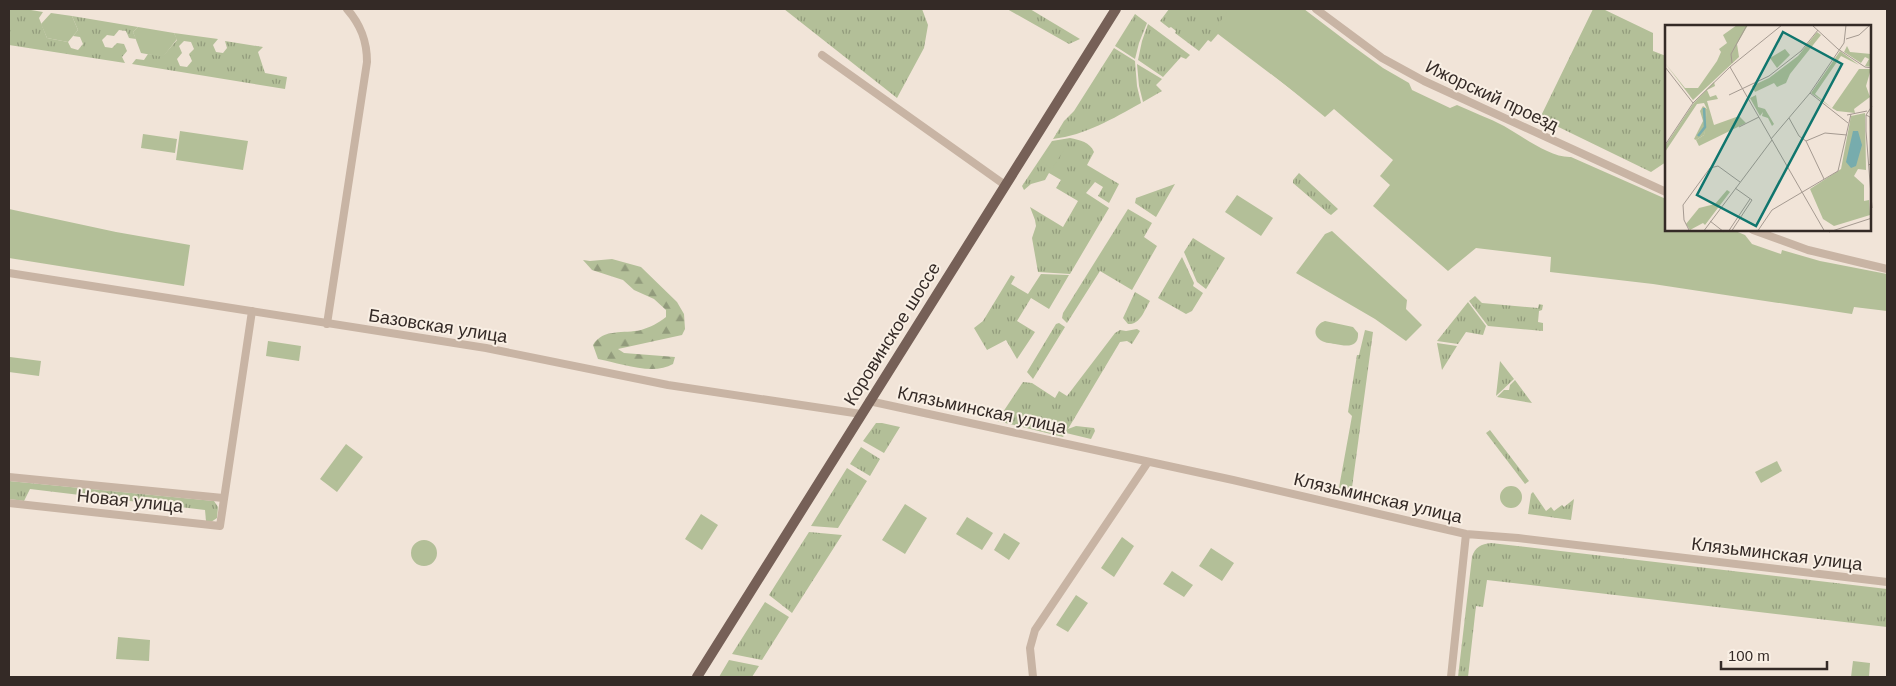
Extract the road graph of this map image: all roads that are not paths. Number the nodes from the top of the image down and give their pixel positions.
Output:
1 (347, 9) edge
2 (1116, 9) edge
3 (1316, 9) edge
4 (822, 55) dead end
5 (1005, 185) junction
6 (1665, 192) edge
7 (1756, 231) edge
8 (1887, 269) edge
9 (9, 273) edge
10 (252, 311) junction
11 (327, 324) junction
12 (869, 401) junction
13 (861, 414) junction
14 (1148, 462) junction
15 (9, 477) edge
16 (223, 498) junction
17 (9, 503) edge
18 (1466, 534) junction
19 (1887, 582) edge
20 (697, 677) edge
21 (1033, 677) edge
22 (1451, 677) edge

1 - 11 street
2 - 5 main road, Коровинское шоссе
3 - 6 street, Ижорский проезд
4 - 5 street
5 - 12 main road, Коровинское шоссе
7 - 8 street
9 - 10 street, Базовская улица
10 - 11 street, Базовская улица
10 - 16 street, Новая улица
11 - 13 street, Базовская улица
12 - 13 main road, Коровинское шоссе
12 - 14 street, Клязьминская улица
13 - 20 main road, Коровинское шоссе
14 - 18 street, Клязьминская улица
14 - 21 street
15 - 16 street, Новая улица
16 - 17 street, Новая улица
18 - 19 street, Клязьминская улица
18 - 22 street

